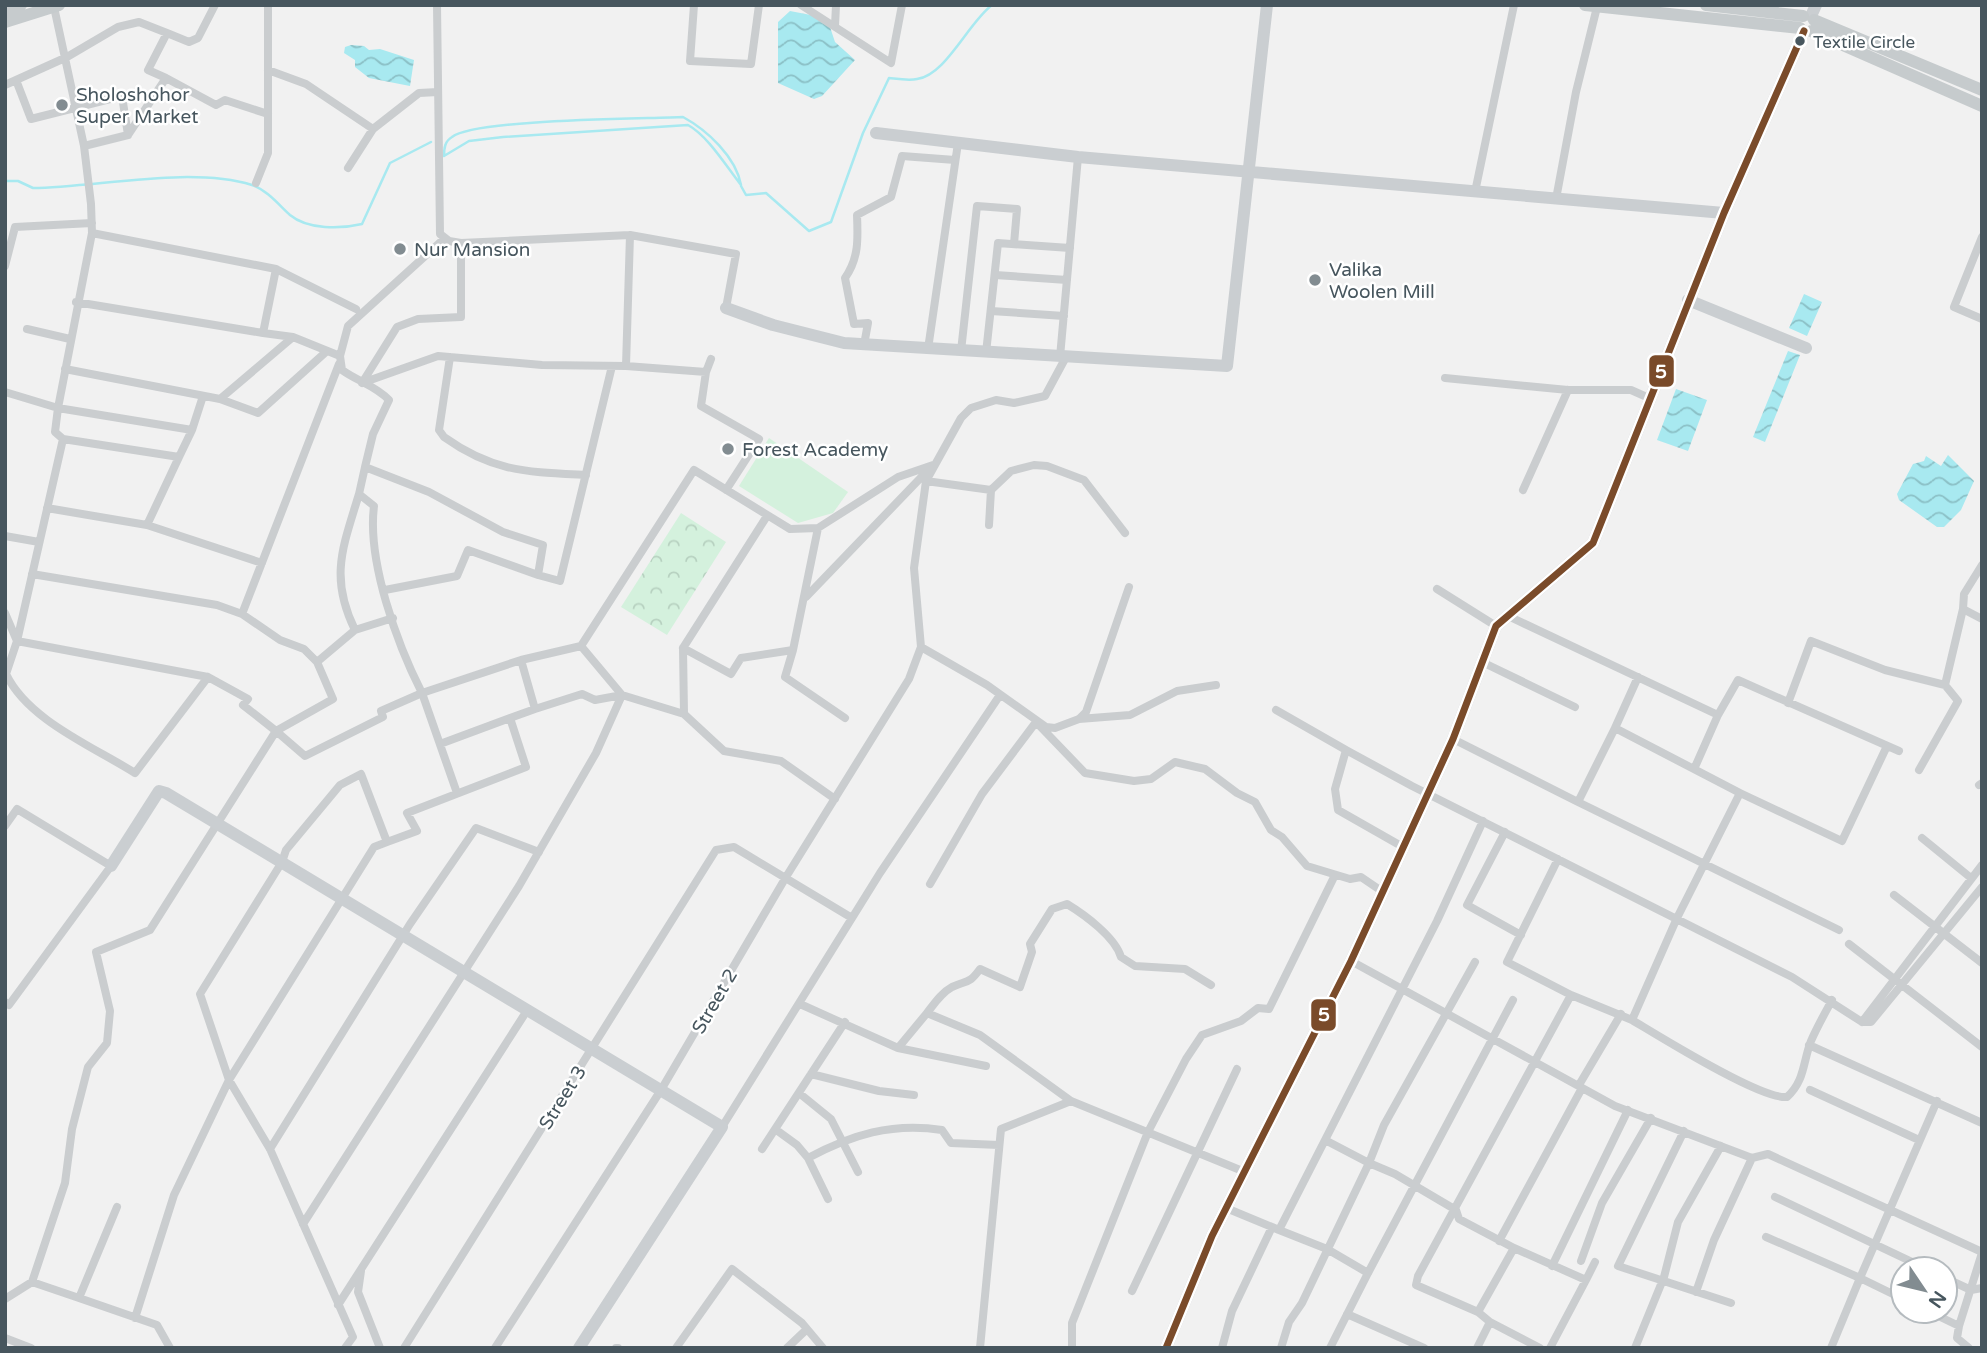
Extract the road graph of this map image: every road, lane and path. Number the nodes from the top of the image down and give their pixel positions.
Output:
1 (21, 5) edge
2 (215, 5) edge
3 (268, 5) edge
4 (437, 5) edge
5 (694, 5) edge
6 (759, 5) edge
7 (801, 5) edge
8 (836, 5) edge
9 (902, 5) edge
10 (1267, 5) edge
11 (1514, 5) edge
12 (1706, 5) edge
13 (52, 6) edge
14 (1591, 6) edge
15 (5, 10) edge
16 (5, 16) edge
17 (1808, 21) edge
18 (5, 22) edge
19 (835, 26) junction
20 (167, 33) junction
21 (67, 57) junction
22 (268, 70) junction
23 (166, 78) junction
24 (16, 80) junction
25 (5, 85) edge
26 (1982, 90) edge
27 (438, 92) junction
28 (1982, 106) edge
29 (77, 107) junction
30 (268, 114) junction
31 (373, 129) junction
32 (876, 134) dead end
33 (128, 135) junction
34 (957, 143) junction
35 (84, 146) junction
36 (1078, 158) junction
37 (955, 160) junction
38 (348, 168) dead end
39 (1249, 173) junction
40 (256, 183) dead end
41 (1475, 192) junction
42 (1556, 199) junction
43 (1724, 213) junction
44 (92, 228) junction
45 (630, 235) junction
46 (445, 237) junction
47 (1982, 237) edge
48 (461, 243) junction
49 (1014, 244) junction
50 (1070, 248) junction
51 (5, 266) edge
52 (276, 269) junction
53 (995, 275) junction
54 (1067, 281) junction
55 (1688, 300) junction
56 (76, 302) junction
57 (726, 308) joint
58 (356, 309) dead end
59 (991, 312) junction
60 (1064, 316) junction
61 (1982, 319) edge
62 (27, 329) dead end
63 (263, 333) junction
64 (293, 337) junction
65 (70, 339) junction
66 (864, 345) junction
67 (1806, 348) dead end
68 (928, 349) junction
69 (327, 351) junction
70 (961, 351) junction
71 (986, 353) junction
72 (450, 357) junction
73 (1063, 357) junction
74 (711, 359) dead end
75 (340, 360) junction
76 (612, 366) junction
77 (626, 366) junction
78 (65, 369) junction
79 (706, 372) junction
80 (1445, 378) dead end
81 (362, 383) junction
82 (1568, 390) junction
83 (5, 392) edge
84 (203, 396) junction
85 (1649, 398) junction
86 (220, 399) junction
87 (58, 408) junction
88 (192, 430) junction
89 (63, 439) junction
90 (179, 457) junction
91 (365, 467) junction
92 (586, 475) junction
93 (926, 481) junction
94 (726, 490) junction
95 (991, 490) junction
96 (1523, 490) dead end
97 (359, 494) junction
98 (47, 508) junction
99 (767, 516) junction
100 (989, 525) dead end
101 (147, 526) junction
102 (818, 528) junction
103 (1125, 533) dead end
104 (5, 536) edge
105 (39, 542) junction
106 (262, 563) junction
107 (1982, 565) edge
108 (32, 574) junction
109 (538, 575) junction
110 (1129, 587) dead end
111 (1437, 589) dead end
112 (386, 590) junction
113 (806, 597) junction
114 (1963, 609) junction
115 (242, 614) junction
116 (1508, 616) junction
117 (6, 617) edge
118 (393, 618) junction
119 (1982, 619) edge
120 (1496, 626) junction
121 (355, 630) junction
122 (18, 641) junction
123 (581, 646) junction
124 (921, 647) junction
125 (683, 648) junction
126 (793, 650) junction
127 (522, 660) junction
128 (317, 662) junction
129 (1482, 662) junction
130 (208, 677) junction
131 (1638, 677) junction
132 (1216, 685) dead end
133 (1945, 685) junction
134 (422, 693) junction
135 (622, 695) junction
136 (1000, 695) junction
137 (1788, 703) junction
138 (1575, 707) dead end
139 (536, 709) junction
140 (1276, 710) dead end
141 (684, 714) junction
142 (1718, 715) junction
143 (510, 718) junction
144 (845, 718) dead end
145 (1079, 719) junction
146 (1036, 722) junction
147 (1615, 727) junction
148 (276, 731) junction
149 (1453, 739) junction
150 (440, 744) junction
151 (1887, 746) junction
152 (1346, 750) junction
153 (1899, 751) dead end
154 (1695, 767) junction
155 (1919, 770) dead end
156 (457, 793) junction
157 (1428, 793) junction
158 (1740, 793) junction
159 (835, 799) junction
160 (1578, 802) junction
161 (1483, 821) junction
162 (217, 824) junction
163 (5, 826) edge
164 (1506, 832) junction
165 (1922, 838) dead end
166 (387, 842) junction
167 (1403, 847) junction
168 (539, 852) junction
169 (1558, 859) junction
170 (282, 862) junction
171 (1982, 865) edge
172 (111, 866) junction
173 (1704, 866) junction
174 (1335, 875) junction
175 (786, 877) junction
176 (1971, 878) junction
177 (930, 884) dead end
178 (1981, 885) edge
179 (1383, 892) junction
180 (1894, 895) dead end
181 (344, 898) junction
182 (852, 918) junction
183 (1677, 918) junction
184 (1934, 926) junction
185 (1839, 930) dead end
186 (1942, 932) junction
187 (404, 934) junction
188 (1521, 935) junction
189 (1849, 944) dead end
190 (1351, 961) junction
191 (1475, 962) dead end
192 (1982, 963) edge
193 (465, 971) junction
194 (1897, 982) junction
195 (1210, 985) dead end
196 (1403, 988) junction
197 (1571, 995) junction
198 (1513, 1000) dead end
199 (1832, 1000) junction
200 (800, 1003) junction
201 (6, 1006) edge
202 (528, 1009) junction
203 (927, 1013) junction
204 (1447, 1013) junction
205 (1622, 1014) junction
206 (1632, 1020) junction
207 (845, 1022) junction
208 (1493, 1038) junction
209 (1809, 1045) junction
210 (1982, 1047) edge
211 (592, 1048) junction
212 (898, 1048) junction
213 (1535, 1061) junction
214 (986, 1066) dead end
215 (1237, 1069) dead end
216 (811, 1074) junction
217 (229, 1080) junction
218 (1580, 1087) junction
219 (661, 1090) junction
220 (1810, 1090) dead end
221 (799, 1093) junction
222 (914, 1095) dead end
223 (1071, 1101) junction
224 (1937, 1101) junction
225 (1628, 1110) junction
226 (1651, 1118) junction
227 (1982, 1123) edge
228 (722, 1127) junction
229 (775, 1129) junction
230 (1685, 1131) junction
231 (1149, 1132) junction
232 (841, 1140) junction
233 (1325, 1140) junction
234 (1919, 1140) junction
235 (999, 1145) junction
236 (1721, 1146) junction
237 (270, 1149) junction
238 (762, 1149) dead end
239 (1196, 1152) junction
240 (808, 1158) junction
241 (1752, 1158) junction
242 (1369, 1163) junction
243 (858, 1172) dead end
244 (1245, 1172) junction
245 (1413, 1184) junction
246 (1775, 1196) dead end
247 (828, 1199) dead end
248 (117, 1207) dead end
249 (1226, 1208) junction
250 (1889, 1208) junction
251 (1456, 1210) junction
252 (303, 1224) junction
253 (1275, 1229) junction
254 (1766, 1237) dead end
255 (1499, 1241) junction
256 (1874, 1243) junction
257 (1514, 1248) junction
258 (1326, 1249) junction
259 (1982, 1252) edge
260 (1898, 1255) edge
261 (1581, 1261) dead end
262 (1595, 1262) dead end
263 (1552, 1266) junction
264 (361, 1268) junction
265 (1368, 1273) junction
266 (1860, 1278) junction
267 (1586, 1280) junction
268 (1662, 1280) junction
269 (32, 1282) junction
270 (1959, 1284) edge
271 (1982, 1288) edge
272 (1971, 1290) junction
273 (1132, 1291) dead end
274 (1696, 1292) junction
275 (1889, 1292) edge
276 (79, 1298) junction
277 (5, 1299) edge
278 (1731, 1303) dead end
279 (338, 1305) junction
280 (1478, 1312) junction
281 (1348, 1314) junction
282 (135, 1318) junction
283 (1490, 1322) junction
284 (1959, 1326) joint
285 (807, 1329) junction
286 (5, 1338) edge
287 (405, 1346) edge
288 (31, 1348) edge
289 (170, 1348) edge
290 (345, 1348) edge
291 (380, 1348) edge
292 (495, 1348) edge
293 (579, 1348) edge
294 (676, 1348) edge
295 (787, 1348) edge
296 (823, 1348) edge
297 (979, 1348) edge
298 (1072, 1348) edge
299 (1166, 1348) edge
300 (1222, 1348) edge
301 (1281, 1348) edge
302 (1330, 1348) edge
303 (1424, 1348) edge
304 (1477, 1348) edge
305 (1540, 1348) edge
306 (1550, 1348) edge
307 (1634, 1348) edge
308 (1831, 1348) edge
309 (1969, 1348) edge

1 - 15 main road
2 - 20 street
3 - 22 street
4 - 27 street
5 - 6 street
7 - 19 street
8 - 19 street
9 - 19 street
10 - 39 street
11 - 41 street
12 - 17 main road
13 - 16 main road
13 - 18 main road
13 - 21 street
14 - 17 main road
14 - 42 street
17 - 26 main road
17 - 28 main road
17 - 43 street
20 - 21 street
20 - 23 street
21 - 24 street
21 - 29 street
22 - 30 street
22 - 31 street
23 - 30 street
23 - 33 street
24 - 25 street
24 - 29 street
27 - 31 street
27 - 46 street
29 - 33 street
29 - 35 street
30 - 40 street
31 - 38 street
32 - 34 street
33 - 35 street
34 - 36 street
34 - 37 street
35 - 44 street
36 - 39 street
36 - 50 street
37 - 66 street
37 - 68 street
39 - 41 street
39 - 73 street
41 - 42 street
42 - 43 street
43 - 55 street
44 - 51 street
44 - 52 street
44 - 56 street
45 - 48 street
45 - 57 street
45 - 77 street
46 - 48 street
46 - 75 street
47 - 61 street
48 - 81 street
49 - 50 street
49 - 53 street
49 - 70 street
50 - 54 street
52 - 58 street
52 - 63 street
53 - 54 street
53 - 59 street
54 - 60 street
55 - 67 street
55 - 85 street
56 - 63 street
56 - 65 street
57 - 66 street
59 - 60 street
59 - 71 street
60 - 73 street
62 - 65 street
63 - 64 street
64 - 69 street
64 - 86 street
65 - 78 street
66 - 68 street
68 - 70 street
69 - 75 street
69 - 86 street
70 - 71 street
71 - 73 street
72 - 76 street
72 - 81 street
72 - 92 street
73 - 93 street
74 - 79 street
75 - 81 street
75 - 106 street
76 - 77 street
76 - 92 street
77 - 79 street
78 - 84 street
78 - 87 street
79 - 94 street
80 - 82 street
81 - 91 street
82 - 85 street
82 - 96 street
83 - 87 street
84 - 86 street
84 - 88 street
85 - 116 street
87 - 88 street
87 - 89 street
88 - 90 street
89 - 90 street
89 - 98 street
90 - 101 street
91 - 97 street
91 - 109 street
92 - 109 street
93 - 95 street
93 - 124 street
94 - 99 street
94 - 123 street
95 - 100 street
95 - 103 street
97 - 112 street
97 - 121 street
98 - 101 street
98 - 105 street
99 - 102 street
99 - 125 street
101 - 106 street
102 - 113 street
102 - 113 street
104 - 105 street
105 - 108 street
106 - 115 street
107 - 114 street
108 - 115 street
108 - 122 street
109 - 112 street
110 - 145 street
111 - 120 street
112 - 118 street
113 - 126 street
114 - 119 street
114 - 133 street
115 - 128 street
116 - 120 street
116 - 131 street
117 - 122 street
118 - 121 street
118 - 134 street
120 - 129 street
121 - 128 street
122 - 130 street
122 - 130 street
123 - 127 street
123 - 135 street
124 - 136 street
124 - 159 street, Street 2
125 - 126 street
125 - 141 street
126 - 144 street
127 - 134 street
127 - 139 street
128 - 148 street
129 - 138 street
129 - 149 street
130 - 148 street
131 - 142 street
131 - 147 street
132 - 145 street
133 - 137 street
133 - 155 street
134 - 148 street
134 - 150 street
135 - 139 street
135 - 141 street
135 - 168 street
136 - 146 street
136 - 182 street
137 - 142 street
137 - 151 street
139 - 143 street
140 - 152 street
141 - 159 street
142 - 154 street
143 - 150 street
143 - 156 street
145 - 146 street
146 - 174 street
146 - 177 street
147 - 154 street
147 - 160 street
148 - 162 street
149 - 157 street
149 - 160 street
150 - 156 street
151 - 153 street
151 - 158 street
152 - 157 street
152 - 167 street
154 - 158 street
156 - 166 street
157 - 161 street
157 - 167 street
158 - 173 street
159 - 175 street, Street 2
160 - 173 street
161 - 164 street
161 - 196 street
162 - 170 street
162 - 172 street
162 - 269 street
163 - 172 street
164 - 169 street
164 - 188 street
165 - 176 street
166 - 170 street
166 - 181 street
167 - 179 street
168 - 187 street
168 - 193 street
169 - 183 street
169 - 188 street
170 - 181 street
170 - 217 street
171 - 176 street
172 - 201 street
173 - 183 street
173 - 185 street
174 - 179 street
174 - 231 street
175 - 182 street
175 - 211 street, Street 3
175 - 219 street, Street 2
176 - 184 street
178 - 186 street
179 - 190 street
180 - 184 street
181 - 187 street
181 - 217 street
182 - 200 street
183 - 199 street
183 - 206 street
184 - 186 street
184 - 194 street
186 - 192 street
186 - 194 street
187 - 193 street
187 - 237 street
188 - 197 street
189 - 194 street
190 - 196 street
190 - 244 street
191 - 204 street
193 - 202 street
193 - 252 street
194 - 199 street
194 - 210 street
195 - 203 street
196 - 204 street
196 - 233 street
197 - 205 street
197 - 213 street
198 - 208 street
199 - 209 street
200 - 207 street
200 - 228 street
202 - 211 street
202 - 264 street
203 - 212 street
203 - 223 street
204 - 208 street
204 - 242 street
205 - 206 street
205 - 218 street
206 - 209 street
207 - 212 street
207 - 216 street
208 - 213 street
208 - 245 street
209 - 224 street
211 - 219 street
211 - 287 street, Street 3
212 - 214 street
213 - 218 street
213 - 251 street
215 - 239 street
216 - 221 street
216 - 222 street
217 - 237 street
217 - 282 street
218 - 225 street
218 - 255 street
219 - 228 street
219 - 292 street, Street 2
220 - 234 street
221 - 229 street
221 - 232 street
223 - 231 street
223 - 235 street
224 - 227 street
224 - 234 street
225 - 226 street
225 - 263 street
226 - 230 street
226 - 261 street
228 - 293 street
229 - 238 street
229 - 240 street
230 - 236 street
230 - 268 street
231 - 239 street
231 - 298 street
232 - 235 street
232 - 240 street
232 - 243 street
233 - 242 street
233 - 253 street
234 - 250 street
235 - 297 street
236 - 241 street
236 - 268 street
237 - 252 street
239 - 244 street
239 - 273 street
240 - 247 street
241 - 250 street
241 - 274 street
242 - 245 street
242 - 258 street
244 - 249 street
245 - 251 street
245 - 265 street
246 - 256 street
248 - 276 street
249 - 253 street
249 - 299 street
250 - 256 street
250 - 259 street
251 - 255 street
251 - 280 street
252 - 279 street
253 - 258 street
253 - 300 street
254 - 266 street
255 - 257 street
256 - 260 street
256 - 266 street
257 - 263 street
257 - 280 street
258 - 265 street
258 - 301 street
259 - 272 street
262 - 267 street
263 - 267 street
264 - 279 street
264 - 291 street
265 - 281 street
266 - 275 street
266 - 308 street
267 - 306 street
268 - 274 street
268 - 307 street
269 - 276 street
269 - 277 street
270 - 272 street
271 - 272 street
272 - 284 street
274 - 278 street
276 - 282 street
279 - 290 street
280 - 283 street
281 - 302 street
281 - 303 street
282 - 289 street
283 - 304 street
283 - 305 street
284 - 309 street
285 - 294 street
285 - 295 street
285 - 296 street
286 - 288 street

